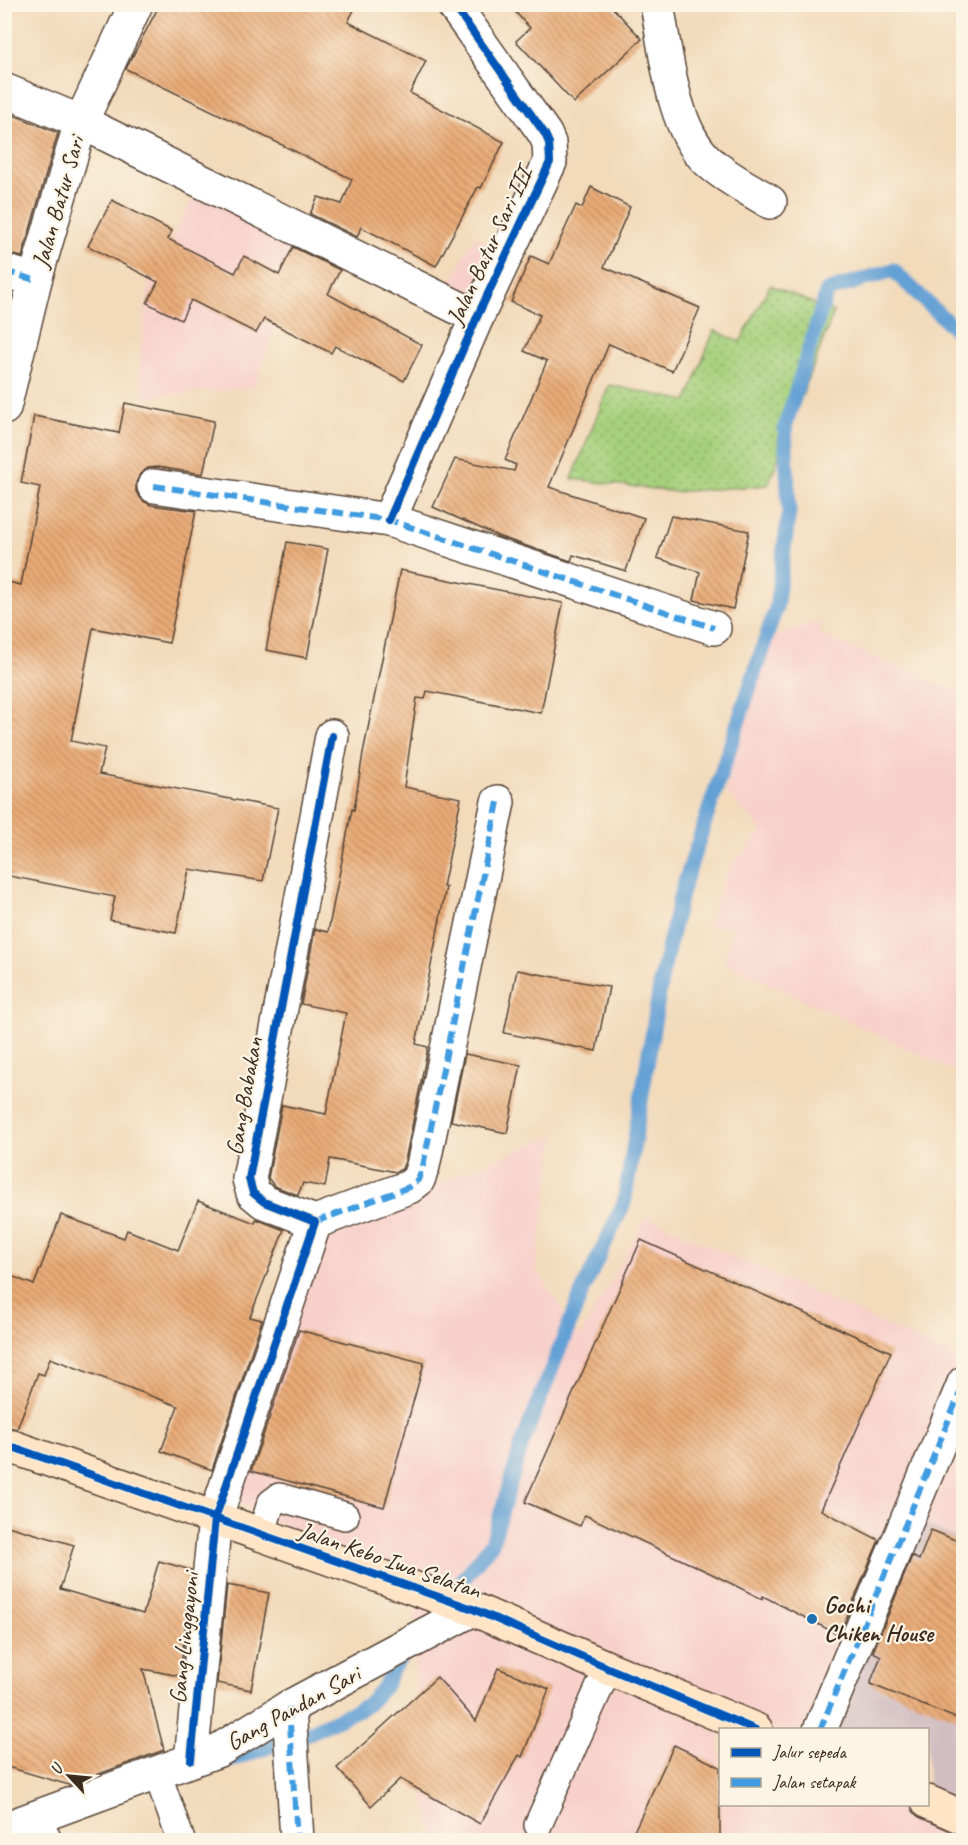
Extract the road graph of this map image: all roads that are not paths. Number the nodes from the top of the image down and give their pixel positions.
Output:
1 (136, 4) edge
2 (453, 4) edge
3 (657, 4) edge
4 (4, 90) edge
5 (81, 122) junction
6 (771, 202) dead end
7 (4, 271) edge
8 (35, 280) junction
9 (477, 317) junction
10 (4, 408) edge
11 (154, 486) dead end
12 (389, 520) junction
13 (714, 627) dead end
14 (332, 736) dead end
15 (498, 802) dead end
16 (315, 1222) junction
17 (963, 1383) edge
18 (4, 1444) edge
19 (345, 1516) dead end
20 (215, 1519) junction
21 (261, 1535) junction
22 (473, 1609) junction
23 (608, 1668) junction
24 (289, 1707) junction
25 (751, 1728) edge
26 (821, 1728) edge
27 (191, 1760) junction
28 (157, 1773) junction
29 (929, 1803) edge
30 (963, 1818) edge
31 (538, 1825) dead end
32 (4, 1829) edge
33 (42, 1829) edge
34 (181, 1840) edge
35 (297, 1840) edge

1 - 5 street, Jalan Batur Sari
2 - 9 street, Jalan Batur Sari III
3 - 6 street
4 - 5 street
5 - 8 street, Jalan Batur Sari
5 - 9 street
7 - 8 street
8 - 10 street, Jalan Batur Sari
9 - 12 street, Jalan Batur Sari III
11 - 12 street
12 - 13 street
14 - 16 street, Gang Babakan
15 - 16 street
16 - 20 street
17 - 26 street
18 - 20 street, Jalan Kebo Iwa Selatan
19 - 21 lane
20 - 21 street, Jalan Kebo Iwa Selatan
20 - 27 street, Gang Linggayoni
21 - 22 street, Jalan Kebo Iwa Selatan
22 - 23 street, Jalan Kebo Iwa Selatan
22 - 24 street, Gang Pandan Sari
23 - 25 street, Jalan Kebo Iwa Selatan
23 - 31 lane
24 - 27 street, Gang Pandan Sari
24 - 35 street
27 - 28 street, Gang Pandan Sari
28 - 33 street, Gang Pandan Sari
28 - 34 lane
29 - 30 street
32 - 33 street, Gang Pandan Sari

